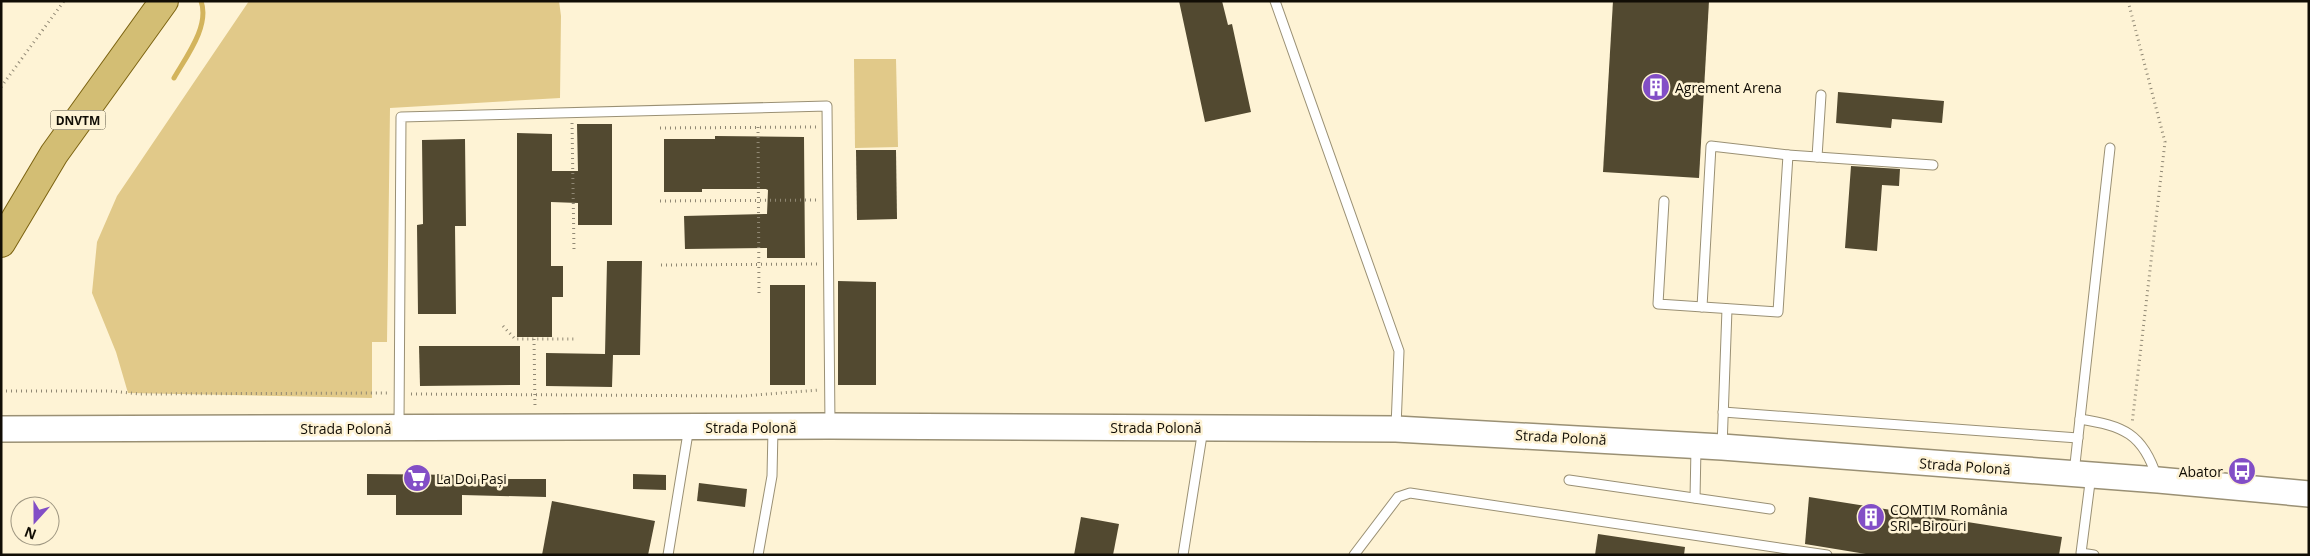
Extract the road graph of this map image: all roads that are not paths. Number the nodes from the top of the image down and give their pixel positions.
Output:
1 (164, 1) edge
2 (1276, 1) edge
3 (1820, 95) dead end
4 (2110, 148) dead end
5 (1788, 155) junction
6 (1817, 156) junction
7 (1933, 165) dead end
8 (1664, 201) dead end
9 (1, 243) edge
10 (1702, 307) junction
11 (1726, 309) junction
12 (1723, 412) junction
13 (2080, 420) junction
14 (773, 426) junction
15 (830, 426) junction
16 (689, 427) junction
17 (1203, 427) junction
18 (399, 428) junction
19 (1, 429) edge
20 (1396, 429) junction
21 (2078, 438) junction
22 (1696, 445) junction
23 (1722, 447) junction
24 (2083, 475) junction
25 (1569, 480) dead end
26 (2158, 480) junction
27 (2309, 494) edge
28 (1695, 498) junction
29 (1770, 509) dead end
30 (668, 555) edge
31 (758, 555) edge
32 (1184, 555) edge
33 (1354, 555) edge
34 (1828, 555) edge
35 (2094, 555) edge

1 - 9 main road, DNVTM
2 - 20 lane
3 - 6 lane
4 - 13 lane
5 - 6 lane
5 - 10 lane
5 - 11 lane
6 - 7 lane
8 - 10 lane
10 - 11 lane
11 - 12 lane
12 - 21 lane
12 - 23 lane
13 - 21 lane
13 - 26 lane
14 - 15 main road, Strada Polonă
14 - 16 main road, Strada Polonă
14 - 31 lane
15 - 17 main road, Strada Polonă
15 - 18 lane
16 - 18 main road, Strada Polonă
16 - 30 lane
17 - 20 main road, Strada Polonă
17 - 32 lane
18 - 19 main road, Strada Polonă
20 - 22 main road, Strada Polonă
21 - 24 lane
22 - 23 main road, Strada Polonă
22 - 28 lane
23 - 24 main road, Strada Polonă
24 - 26 main road, Strada Polonă
24 - 35 lane
25 - 28 lane
26 - 27 main road, Strada Polonă
28 - 29 lane
33 - 34 lane

